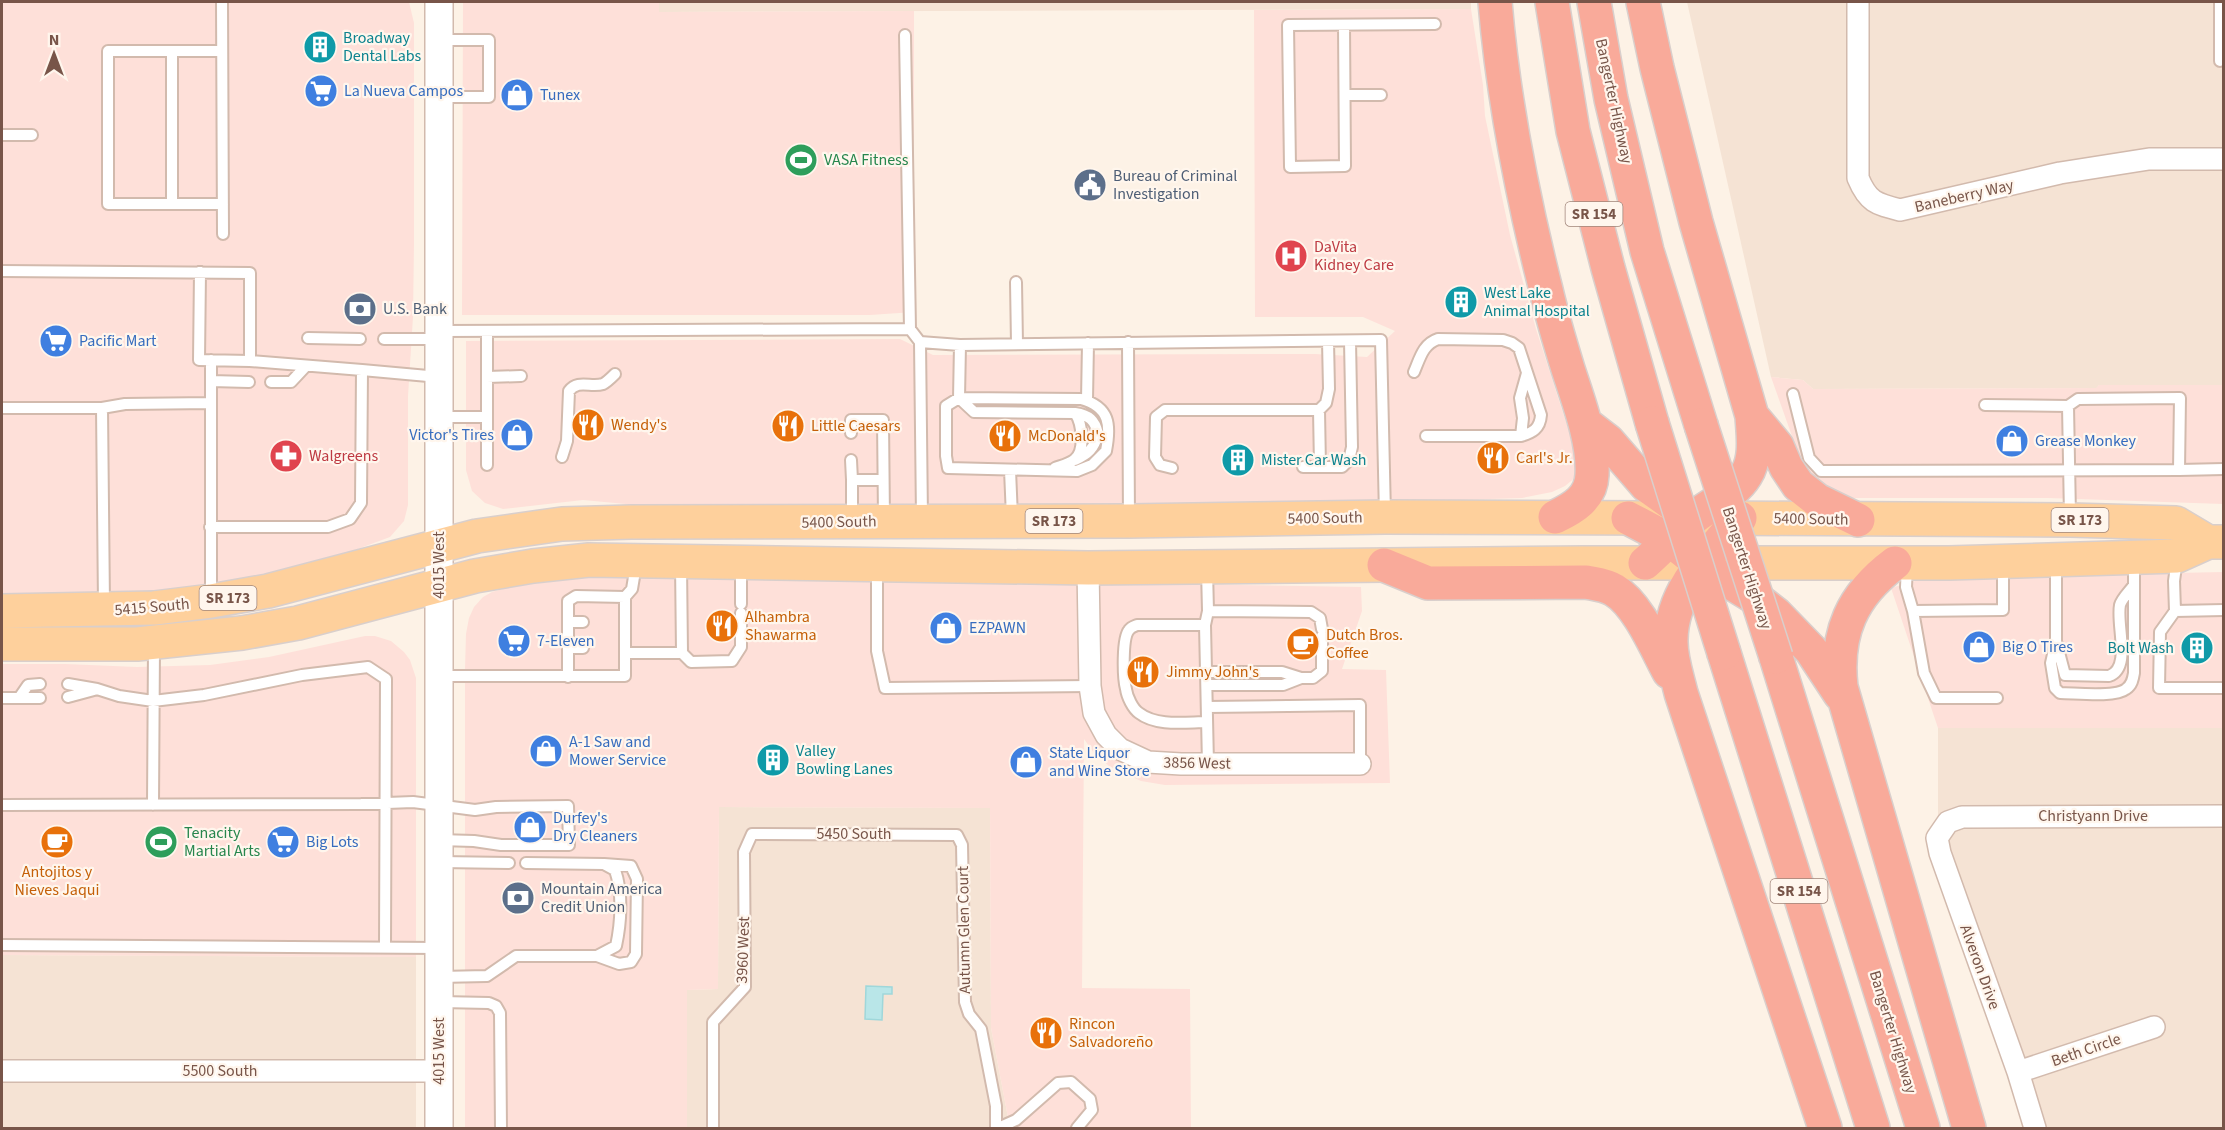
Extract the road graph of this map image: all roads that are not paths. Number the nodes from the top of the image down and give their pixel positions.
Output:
1 (222, 2) edge
2 (439, 2) edge
3 (1495, 2) edge
4 (1552, 2) edge
5 (1594, 2) edge
6 (1643, 2) edge
7 (1858, 2) edge
8 (2220, 2) edge
9 (1435, 24) dead end
10 (1344, 25) junction
11 (905, 35) dead end
12 (439, 40) junction
13 (172, 51) junction
14 (222, 51) junction
15 (2220, 62) dead end
16 (1345, 94) junction
17 (1381, 95) dead end
18 (439, 97) junction
19 (2, 135) edge
20 (32, 135) dead end
21 (2223, 159) edge
22 (172, 204) junction
23 (223, 204) junction
24 (223, 234) dead end
25 (2, 271) edge
26 (200, 272) junction
27 (1016, 282) dead end
28 (910, 329) junction
29 (487, 332) junction
30 (439, 335) junction
31 (308, 338) dead end
32 (360, 339) dead end
33 (384, 339) dead end
34 (1328, 341) junction
35 (1350, 341) junction
36 (920, 342) junction
37 (1128, 342) junction
38 (1088, 343) junction
39 (1017, 344) junction
40 (960, 345) junction
41 (211, 360) junction
42 (250, 361) junction
43 (306, 366) junction
44 (362, 370) junction
45 (1414, 372) dead end
46 (1527, 373) junction
47 (615, 375) dead end
48 (487, 376) junction
49 (520, 376) dead end
50 (439, 377) junction
51 (211, 381) junction
52 (249, 381) dead end
53 (271, 382) dead end
54 (1793, 394) dead end
55 (959, 398) junction
56 (1087, 400) junction
57 (211, 403) junction
58 (1985, 405) dead end
59 (2068, 406) junction
60 (2, 408) edge
61 (102, 408) junction
62 (1319, 410) junction
63 (1075, 413) junction
64 (1752, 416) junction
65 (439, 417) junction
66 (487, 417) junction
67 (1586, 424) junction
68 (851, 433) dead end
69 (1426, 436) dead end
70 (1521, 436) junction
71 (562, 457) dead end
72 (851, 460) dead end
73 (1075, 460) junction
74 (487, 465) dead end
75 (1304, 467) dead end
76 (1320, 467) junction
77 (1172, 468) dead end
78 (1011, 470) junction
79 (2069, 470) junction
80 (2180, 470) junction
81 (2223, 470) edge
82 (1047, 472) junction
83 (852, 480) junction
84 (884, 480) junction
85 (1384, 517) junction
86 (1555, 517) junction
87 (1336, 518) junction
88 (1628, 518) junction
89 (1693, 518) junction
90 (1858, 520) junction
91 (2070, 520) junction
92 (884, 521) junction
93 (922, 521) junction
94 (1012, 521) junction
95 (1129, 521) junction
96 (852, 522) junction
97 (210, 527) junction
98 (1670, 540) junction
99 (1720, 541) junction
100 (2216, 542) edge
101 (440, 545) junction
102 (2177, 556) junction
103 (2056, 559) junction
104 (637, 560) junction
105 (681, 561) junction
106 (2003, 561) junction
107 (741, 562) junction
108 (1645, 563) junction
109 (1747, 563) joint
110 (1901, 563) junction
111 (877, 564) junction
112 (1384, 565) junction
113 (1207, 566) junction
114 (1088, 568) junction
115 (2134, 571) junction
116 (439, 585) junction
117 (625, 597) junction
118 (211, 601) junction
119 (104, 610) junction
120 (2175, 610) junction
121 (2223, 610) edge
122 (2, 611) edge
123 (1208, 611) junction
124 (1913, 611) junction
125 (568, 622) junction
126 (583, 622) dead end
127 (1205, 625) junction
128 (2056, 641) junction
129 (154, 643) junction
130 (2, 644) edge
131 (568, 648) junction
132 (583, 648) dead end
133 (613, 648) dead end
134 (625, 650) junction
135 (682, 653) junction
136 (1207, 672) junction
137 (440, 676) junction
138 (568, 677) junction
139 (1301, 678) junction
140 (40, 684) dead end
141 (68, 684) dead end
142 (1090, 686) junction
143 (1207, 686) junction
144 (2223, 688) edge
145 (97, 689) junction
146 (1681, 693) junction
147 (68, 697) dead end
148 (2, 698) edge
149 (19, 698) junction
150 (40, 698) dead end
151 (1997, 698) dead end
152 (153, 701) junction
153 (1846, 704) junction
154 (1207, 707) junction
155 (1208, 722) junction
156 (1208, 764) junction
157 (1360, 764) joint
158 (386, 803) junction
159 (153, 804) junction
160 (2, 805) edge
161 (439, 805) junction
162 (2223, 816) edge
163 (1962, 817) joint
164 (752, 834) joint
165 (957, 835) joint
166 (439, 851) junction
167 (509, 863) dead end
168 (526, 863) dead end
169 (604, 864) junction
170 (2, 945) edge
171 (385, 948) junction
172 (439, 948) junction
173 (597, 956) junction
174 (439, 989) junction
175 (2154, 1027) dead end
176 (2, 1071) edge
177 (439, 1071) junction
178 (2018, 1072) junction
179 (439, 1128) edge
180 (501, 1128) edge
181 (713, 1128) edge
182 (997, 1128) edge
183 (1077, 1128) edge
184 (1826, 1128) edge
185 (1873, 1128) edge
186 (1923, 1128) edge
187 (1969, 1128) edge
188 (2035, 1128) edge

1 - 14 lane
2 - 12 street, 4015 West
3 - 67 highway
4 - 185 highway, SR 154, bridge
5 - 186 highway, Bangerter Highway / SR 154, bridge
6 - 64 highway
7 - 21 street, Baneberry Way
8 - 15 lane
9 - 10 lane
10 - 16 lane
10 - 16 lane
11 - 28 lane
12 - 18 street, 4015 West
12 - 18 lane
13 - 14 lane
13 - 22 lane
13 - 22 lane
14 - 23 lane
16 - 17 lane
18 - 30 street, 4015 West
19 - 20 lane
22 - 23 lane
23 - 24 lane
25 - 26 lane
26 - 41 lane
26 - 42 lane
27 - 39 lane
28 - 29 lane
28 - 36 lane
29 - 30 lane
29 - 48 lane
30 - 33 lane
30 - 50 street, 4015 West
31 - 32 lane
34 - 35 lane
34 - 37 lane
34 - 62 lane
35 - 76 lane
35 - 85 lane
36 - 40 lane
36 - 93 lane
37 - 38 lane
37 - 95 lane
38 - 39 lane
38 - 56 lane
39 - 40 lane
40 - 55 lane
41 - 42 lane
41 - 51 lane
42 - 43 lane
43 - 44 lane
43 - 53 lane
44 - 50 lane
44 - 97 lane
45 - 46 lane
46 - 70 lane
46 - 70 lane
47 - 71 lane
48 - 49 lane
48 - 66 lane
50 - 65 street, 4015 West
51 - 52 lane
51 - 57 lane
54 - 79 lane
55 - 56 lane
55 - 63 lane
55 - 78 lane
56 - 82 lane
57 - 61 lane
57 - 97 lane
58 - 59 lane
59 - 79 lane
59 - 80 lane
60 - 61 lane
61 - 119 lane
62 - 76 lane
62 - 77 lane
63 - 73 lane
63 - 73 lane
64 - 89 highway
64 - 90 highway
65 - 66 lane
65 - 101 street, 4015 West
66 - 74 lane
67 - 86 highway
67 - 89 highway
68 - 84 lane
69 - 70 lane
72 - 83 lane
73 - 82 lane
75 - 76 lane
78 - 82 lane
78 - 94 lane
79 - 80 lane
79 - 91 lane
80 - 81 lane
83 - 84 lane
83 - 96 lane
84 - 92 lane
85 - 86 main road, 5400 South / SR 173
85 - 87 main road, 5400 South / SR 173
86 - 88 main road, 5400 South / SR 173
87 - 95 main road, 5400 South / SR 173
87 - 114 main road
88 - 89 main road, 5400 South / SR 173
88 - 98 highway
89 - 98 highway
89 - 99 highway
90 - 91 main road, 5400 South / SR 173
90 - 99 main road, 5400 South / SR 173
91 - 100 main road, 5400 South / SR 173
92 - 93 main road, 5400 South / SR 173
92 - 96 main road, 5400 South / SR 173
93 - 94 main road, 5400 South / SR 173
94 - 95 main road, 5400 South / SR 173
95 - 111 main road
96 - 101 main road, 5400 South / SR 173
97 - 118 lane
98 - 99 highway
98 - 108 highway
99 - 108 main road, 5400 South / SR 173
99 - 109 highway
99 - 146 highway
99 - 153 highway
100 - 102 main road, 5400 South / SR 173
101 - 116 street, 4015 West
101 - 118 main road, 5415 South / SR 173
102 - 115 main road, 5400 South / SR 173
102 - 120 lane
103 - 106 main road, 5400 South / SR 173
103 - 115 main road, 5400 South / SR 173
103 - 128 lane
104 - 105 main road, 5400 South / SR 173
104 - 116 main road, 5400 South / SR 173
104 - 117 lane
105 - 107 main road, 5400 South / SR 173
105 - 135 lane
106 - 110 main road, 5400 South / SR 173
106 - 124 lane
107 - 111 main road, 5400 South / SR 173
107 - 135 lane
108 - 112 main road, 5400 South / SR 173
109 - 110 main road, 5400 South / SR 173
110 - 124 lane
110 - 153 highway
111 - 114 main road, 5400 South / SR 173
111 - 142 lane
112 - 113 main road, 5400 South / SR 173
112 - 146 highway
113 - 114 main road, 5400 South / SR 173
113 - 123 lane
114 - 142 street, 3856 West
115 - 128 lane
115 - 128 lane
116 - 129 main road, 5415 South / SR 173
116 - 137 street, 4015 West
117 - 125 lane
117 - 134 lane
118 - 119 main road, 5415 South / SR 173
119 - 122 main road, 5415 South / SR 173
120 - 121 lane
120 - 144 lane
123 - 127 lane
123 - 139 lane
124 - 151 lane
125 - 126 lane
125 - 131 lane
127 - 136 lane
127 - 155 lane
129 - 130 main road, 5415 South / SR 173
129 - 152 lane
131 - 132 lane
131 - 138 lane
133 - 134 lane
134 - 135 lane
134 - 138 lane
136 - 139 lane
136 - 143 lane
137 - 138 lane
137 - 161 street, 4015 West
139 - 143 lane
140 - 149 lane
141 - 145 lane
142 - 156 street, 3856 West
143 - 154 lane
145 - 147 lane
145 - 152 lane
146 - 184 highway
148 - 149 lane
149 - 150 lane
152 - 158 lane
152 - 159 lane
153 - 187 highway
154 - 155 lane
154 - 157 lane
155 - 156 lane
156 - 157 street, 3856 West
158 - 159 lane
158 - 161 lane
158 - 171 lane
159 - 160 lane
161 - 166 street, 4015 West
161 - 166 lane
162 - 163 street, Christyann Drive
163 - 178 street, Alveron Drive
164 - 165 lane, 5450 South
164 - 181 lane, 3960 West
165 - 182 lane, Autumn Glen Court
166 - 167 lane
166 - 172 street, 4015 West
168 - 169 lane
169 - 173 lane
169 - 173 lane
170 - 171 lane
171 - 172 lane
172 - 174 street, 4015 West
173 - 174 lane
174 - 177 street, 4015 West
174 - 180 lane
175 - 178 street, Beth Circle
176 - 177 street, 5500 South
177 - 179 street, 4015 West
178 - 188 street, Alveron Drive
182 - 183 lane

